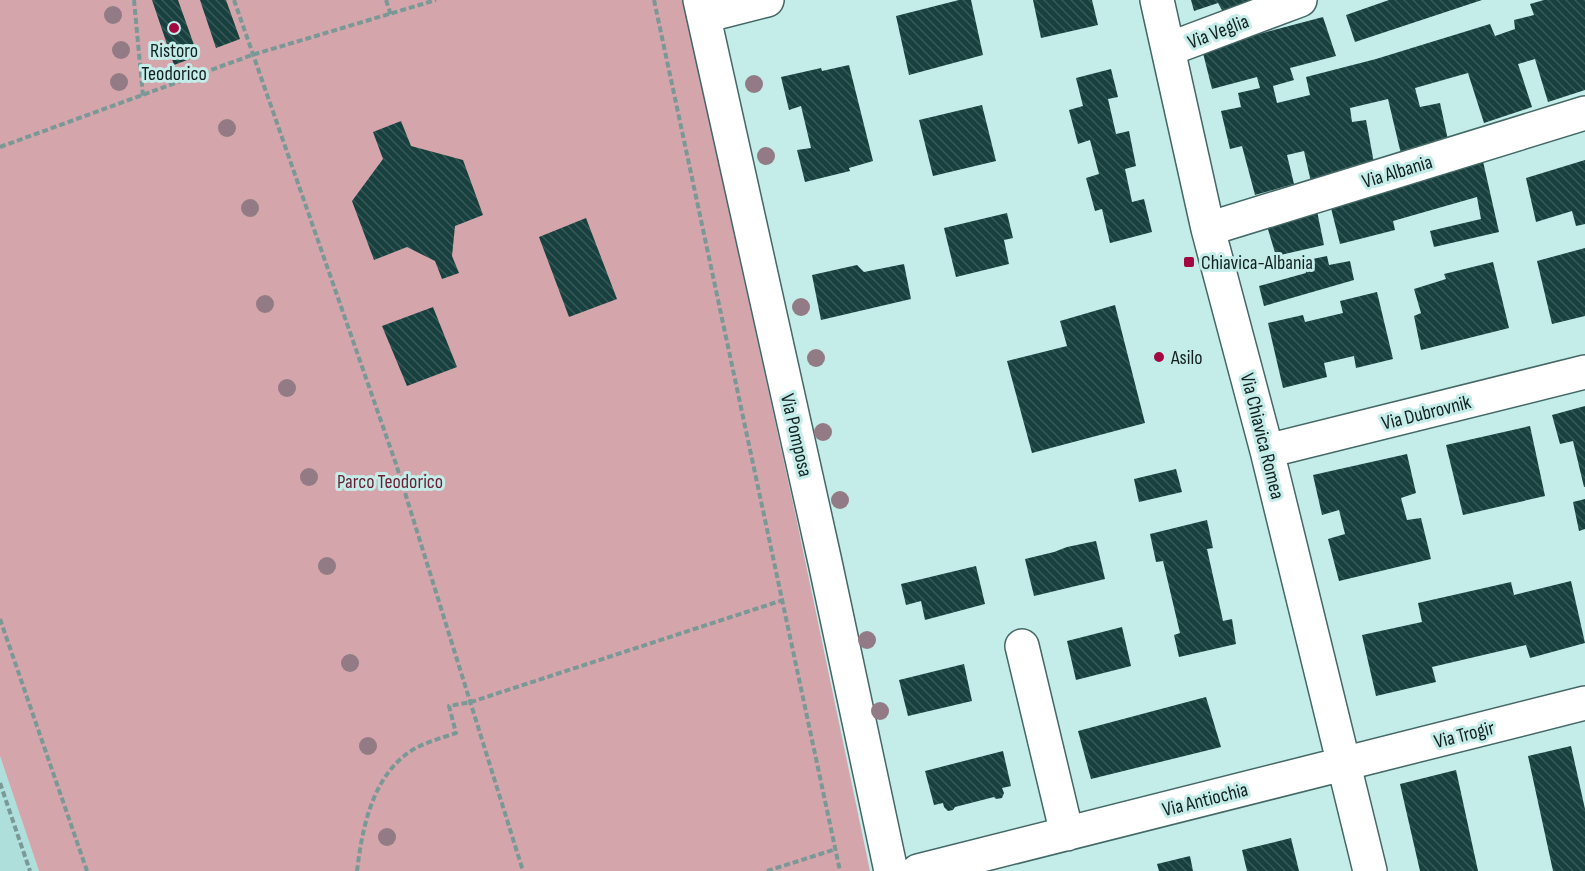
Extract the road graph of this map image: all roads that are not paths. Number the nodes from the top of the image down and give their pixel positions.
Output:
1 (767, 0) edge
2 (1157, 0) edge
3 (1300, 0) edge
4 (702, 8) edge
5 (1169, 49) junction
6 (1585, 112) edge
7 (1208, 229) junction
8 (1585, 372) edge
9 (1267, 452) junction
10 (1022, 646) dead end
11 (1585, 704) edge
12 (1344, 765) junction
13 (1066, 834) junction
14 (891, 871) edge
15 (918, 871) edge
16 (1370, 871) edge

1 - 4 street
2 - 5 street, Via Chiavica Romea
3 - 5 street, Via Veglia
4 - 14 street, Via Pomposa
5 - 7 street, Via Chiavica Romea
6 - 7 street, Via Albania
7 - 9 street, Via Chiavica Romea
8 - 9 street, Via Dubrovnik
9 - 12 street, Via Chiavica Romea
10 - 13 street
11 - 12 street, Via Trogir
12 - 13 street, Via Antiochia
12 - 16 street, Via Chiavica Romea
13 - 15 street, Via Antiochia

